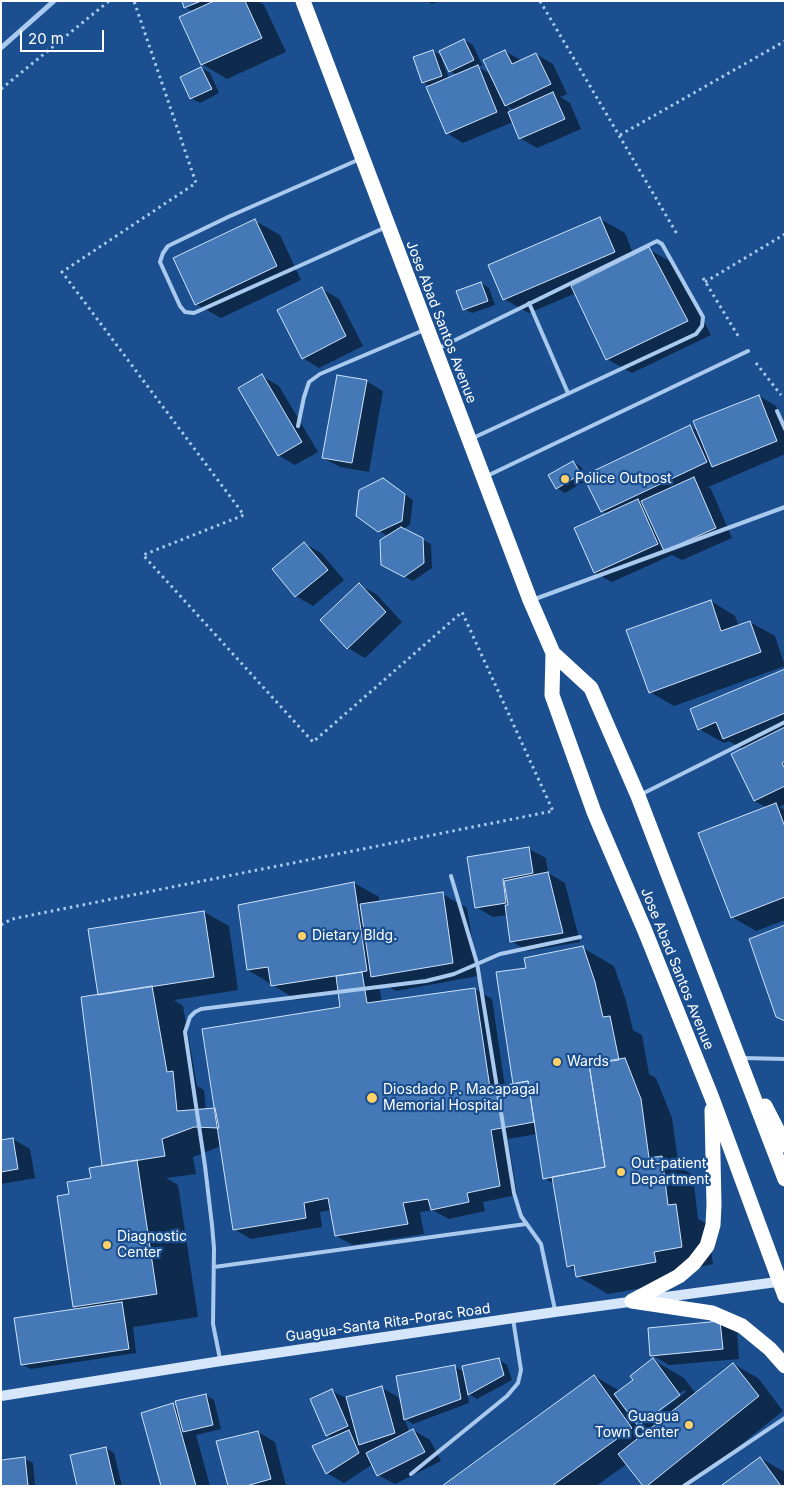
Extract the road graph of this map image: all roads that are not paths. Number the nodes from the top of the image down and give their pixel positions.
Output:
1 (54, 1) edge
2 (303, 1) edge
3 (1, 48) edge
4 (362, 158) junction
5 (388, 226) junction
6 (529, 303) junction
7 (426, 329) junction
8 (434, 350) junction
9 (748, 351) road end
10 (568, 393) junction
11 (778, 411) dead end
12 (298, 426) dead end
13 (785, 429) edge
14 (468, 440) junction
15 (483, 478) junction
16 (785, 507) edge
17 (530, 600) junction
18 (553, 653) junction
19 (785, 722) edge
20 (638, 796) junction
21 (451, 876) dead end
22 (580, 937) dead end
23 (477, 963) junction
24 (739, 1057) junction
25 (785, 1059) edge
26 (749, 1085) junction
27 (712, 1098) junction
28 (785, 1144) edge
29 (785, 1178) edge
30 (526, 1224) junction
31 (214, 1267) junction
32 (783, 1286) edge
33 (632, 1301) junction
34 (555, 1312) junction
35 (513, 1319) junction
36 (221, 1361) junction
37 (785, 1366) edge
38 (1, 1396) edge
39 (785, 1418) edge
40 (411, 1474) dead end
41 (684, 1486) edge

1 - 3 street
2 - 4 highway, Jose Abad Santos Avenue
4 - 5 highway, Jose Abad Santos Avenue
4 - 5 lane
5 - 7 highway, Jose Abad Santos Avenue
6 - 8 lane
6 - 10 lane
6 - 10 lane
7 - 8 highway, Jose Abad Santos Avenue
7 - 12 lane
8 - 14 highway, Jose Abad Santos Avenue
9 - 15 lane
10 - 14 lane
11 - 13 lane
14 - 15 highway, Jose Abad Santos Avenue
15 - 17 highway, Jose Abad Santos Avenue
16 - 17 lane
17 - 18 highway, Jose Abad Santos Avenue
18 - 20 highway, Jose Abad Santos Avenue
18 - 27 highway, Jose Abad Santos Avenue
19 - 20 lane
20 - 24 highway, Jose Abad Santos Avenue
21 - 23 lane
22 - 23 lane
23 - 30 lane
23 - 31 lane
24 - 25 lane
24 - 26 highway, Jose Abad Santos Avenue
26 - 28 highway
26 - 29 highway, Jose Abad Santos Avenue
27 - 32 highway, Jose Abad Santos Avenue
27 - 33 highway
30 - 31 lane
30 - 34 lane
31 - 36 lane
32 - 33 main road, Guagua-Santa Rita-Porac Road
33 - 34 main road, Guagua-Santa Rita-Porac Road
33 - 37 highway
34 - 35 main road, Guagua-Santa Rita-Porac Road
35 - 36 main road, Guagua-Santa Rita-Porac Road
35 - 40 lane
36 - 38 main road, Guagua-Santa Rita-Porac Road
39 - 41 lane

